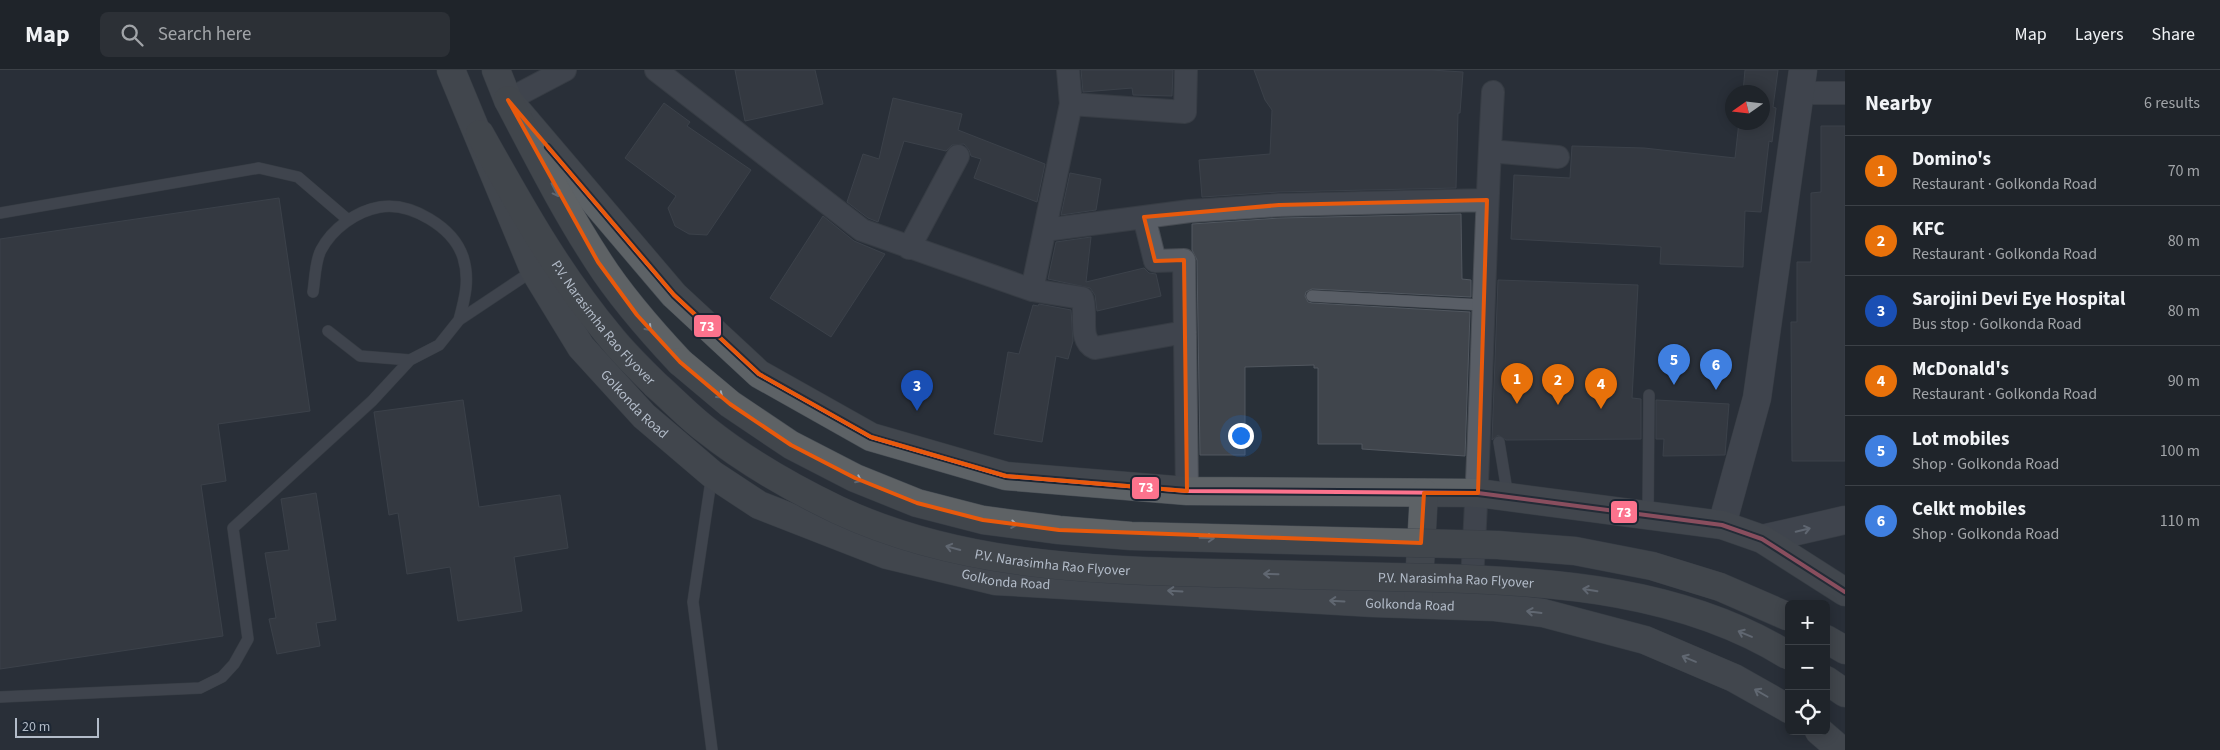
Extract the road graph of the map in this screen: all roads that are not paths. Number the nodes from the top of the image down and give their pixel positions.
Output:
1 (452, 70) edge
2 (496, 70) edge
3 (565, 70) edge
4 (656, 70) edge
5 (1068, 70) edge
6 (1186, 70) edge
7 (1802, 82) edge
8 (1494, 92) dead end
9 (1845, 93) edge
10 (508, 100) junction
11 (1071, 104) junction
12 (480, 134) junction
13 (1490, 151) junction
14 (958, 156) dead end
15 (1558, 157) dead end
16 (1487, 200) junction
17 (0, 213) edge
18 (1144, 217) junction
19 (347, 219) junction
20 (1045, 230) junction
21 (908, 248) junction
22 (534, 270) junction
23 (1032, 290) junction
24 (313, 292) dead end
25 (1312, 296) dead end
26 (1482, 304) junction
27 (460, 320) junction
28 (328, 331) dead end
29 (1185, 332) junction
30 (410, 360) junction
31 (1649, 395) dead end
32 (1499, 442) dead end
33 (712, 474) junction
34 (1187, 491) junction
35 (1424, 493) junction
36 (1478, 493) junction
37 (1508, 496) junction
38 (1648, 515) junction
39 (1845, 520) edge
40 (1722, 525) junction
41 (1762, 539) junction
42 (1845, 592) edge
43 (1418, 605) junction
44 (1471, 606) junction
45 (1785, 615) edge
46 (1830, 641) edge
47 (1845, 650) edge
48 (1785, 654) edge
49 (1830, 683) edge
50 (1845, 693) edge
51 (0, 697) edge
52 (1785, 707) edge
53 (1824, 735) edge
54 (712, 750) edge
55 (1841, 750) edge

1 - 12 highway, Golkonda Road
2 - 10 highway
3 - 10 street
4 - 21 street
5 - 11 street
6 - 11 street
7 - 9 street
7 - 40 street
8 - 13 street
10 - 34 highway
10 -> 45 highway, P.V. Narasimha Rao Flyover, bridge
11 - 20 street
12 - 22 highway, Golkonda Road
48 -> 12 highway, P.V. Narasimha Rao Flyover, bridge
13 - 15 street
13 - 16 street
14 - 21 street
16 - 18 street
16 - 26 street
17 - 19 lane
18 - 20 street
18 - 29 street
19 - 24 lane
19 - 27 lane
20 - 23 street
21 - 23 street
22 - 27 lane
22 - 33 highway, Golkonda Road
23 - 29 street
25 - 26 lane
26 - 36 street
27 - 30 lane
28 - 30 lane
29 - 34 street
30 - 51 lane
31 - 38 lane
32 - 37 lane
43 -> 33 highway, Golkonda Road
33 - 54 lane
34 - 35 highway
35 - 36 highway
35 - 43 highway
36 - 37 highway
36 - 44 street
37 - 38 highway
38 - 40 highway
41 -> 39 street
40 - 41 highway
41 - 42 highway
43 - 44 highway, Golkonda Road
52 -> 44 highway, Golkonda Road
46 - 47 highway
49 - 50 highway
53 - 55 highway

